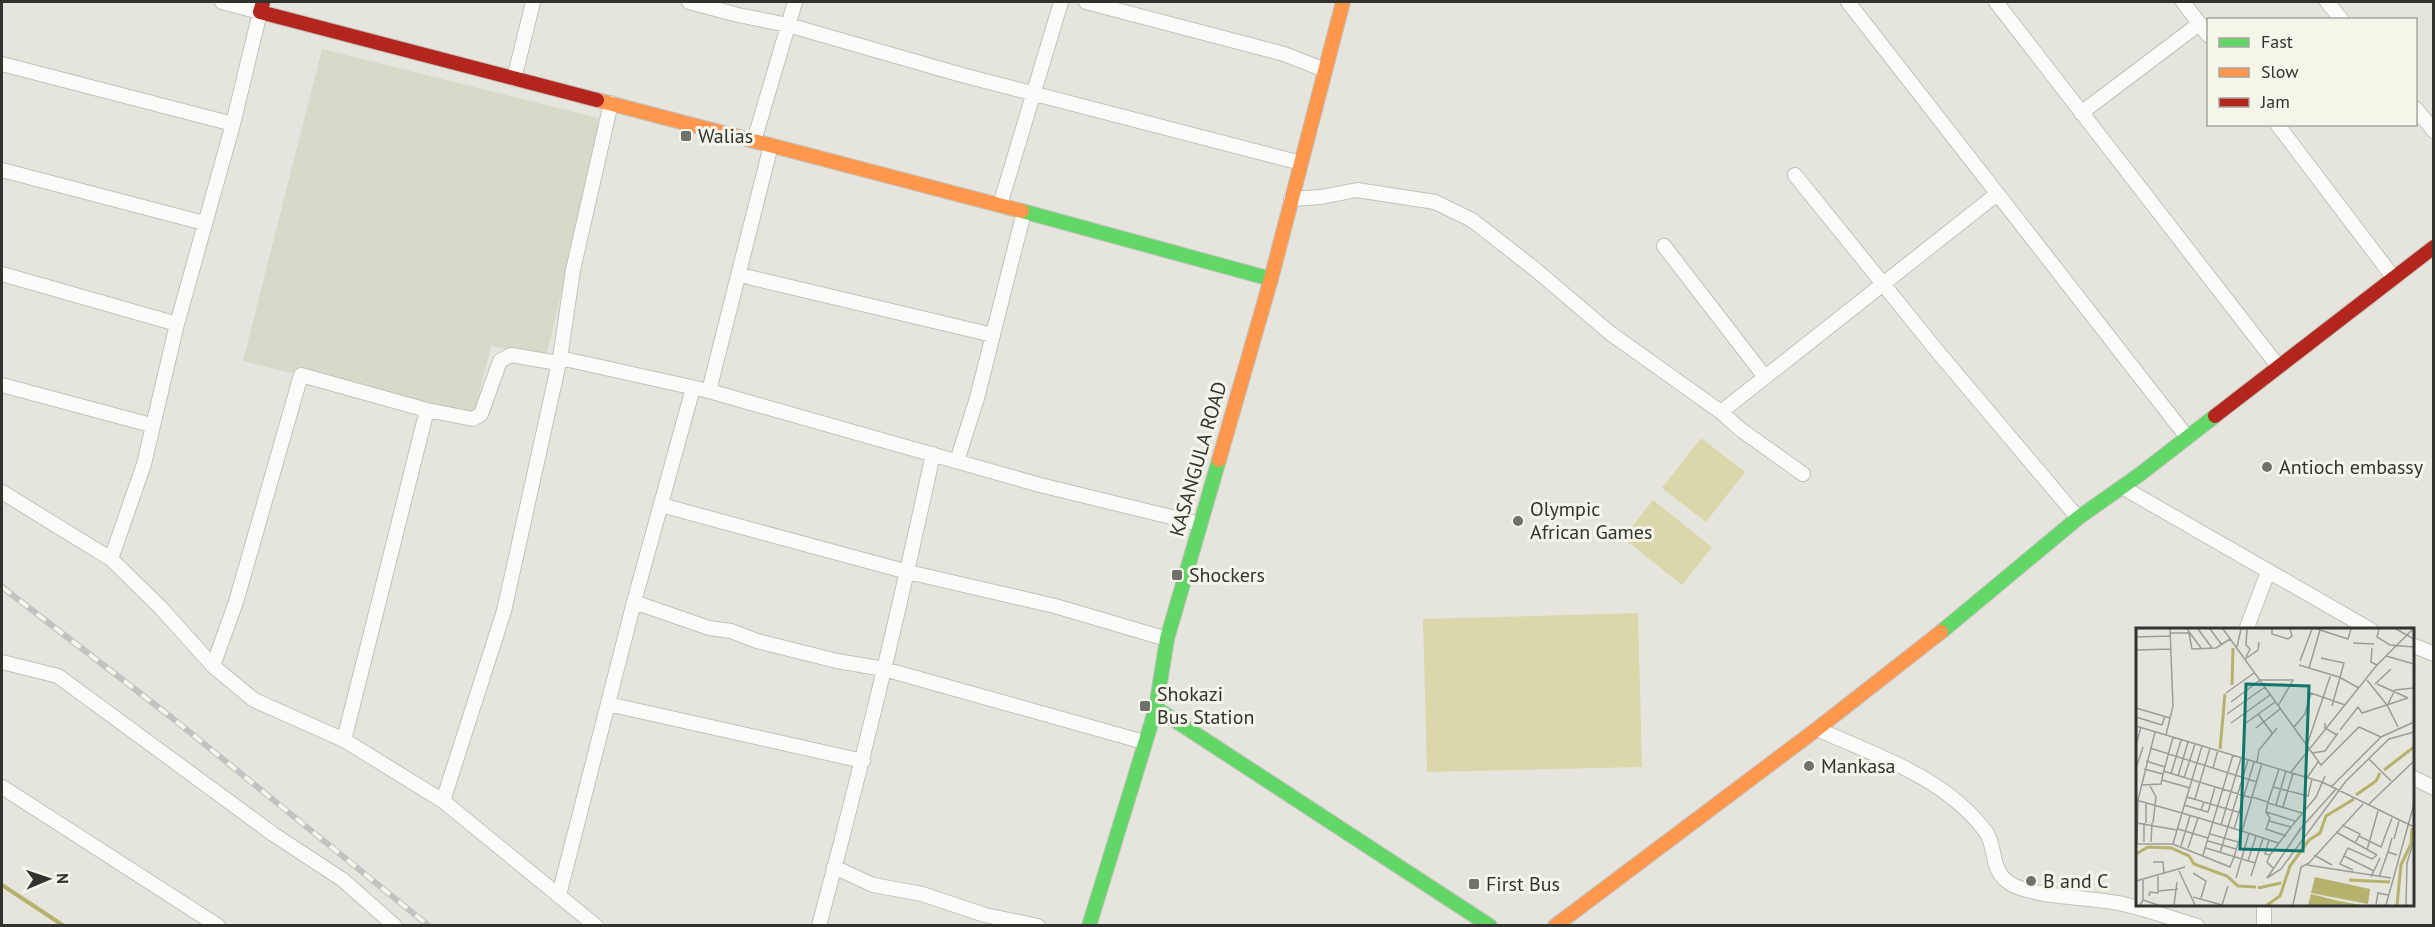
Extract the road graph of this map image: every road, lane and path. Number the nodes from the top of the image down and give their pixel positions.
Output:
1 (222, 2) edge
2 (533, 2) edge
3 (689, 2) edge
4 (795, 2) edge
5 (1061, 2) edge
6 (1086, 2) edge
7 (1343, 2) edge
8 (1848, 2) edge
9 (1996, 2) edge
10 (2183, 2) edge
11 (2327, 2) edge
12 (262, 7) edge
13 (2340, 18) edge
14 (788, 24) junction
15 (2199, 24) junction
16 (2207, 35) edge
17 (2, 64) edge
18 (1325, 70) junction
19 (514, 79) junction
20 (1033, 94) junction
21 (610, 103) junction
22 (2417, 111) edge
23 (2081, 113) junction
24 (233, 124) junction
25 (2279, 126) edge
26 (2433, 131) edge
27 (754, 141) junction
28 (771, 145) junction
29 (1301, 163) junction
30 (2, 170) edge
31 (1795, 175) dead end
32 (1997, 194) junction
33 (1291, 199) junction
34 (1000, 205) junction
35 (1024, 212) junction
36 (204, 223) junction
37 (1664, 246) dead end
38 (2433, 247) edge
39 (2, 274) edge
40 (740, 275) junction
41 (2393, 277) junction
42 (1271, 279) junction
43 (1884, 283) junction
44 (177, 324) junction
45 (993, 335) junction
46 (559, 361) junction
47 (2278, 366) junction
48 (1765, 377) junction
49 (2, 385) edge
50 (693, 388) junction
51 (709, 391) junction
52 (428, 410) junction
53 (1721, 412) junction
54 (152, 424) junction
55 (2187, 437) junction
56 (933, 454) junction
57 (957, 461) junction
58 (1803, 474) dead end
59 (2122, 487) junction
60 (2, 492) edge
61 (661, 505) junction
62 (2078, 518) junction
63 (1200, 524) junction
64 (111, 559) junction
65 (908, 572) junction
66 (2268, 572) junction
67 (634, 602) junction
68 (2247, 628) edge
69 (2367, 628) edge
70 (1167, 639) junction
71 (2414, 646) edge
72 (2433, 654) edge
73 (2, 662) edge
74 (213, 666) junction
75 (884, 669) junction
76 (608, 704) junction
77 (1156, 708) junction
78 (1817, 729) junction
79 (345, 740) junction
80 (1144, 742) junction
81 (863, 761) junction
82 (2414, 778) edge
83 (2, 786) edge
84 (2433, 788) edge
85 (442, 801) junction
86 (834, 867) junction
87 (559, 895) junction
88 (2264, 906) edge
89 (219, 926) edge
90 (395, 926) edge
91 (596, 926) edge
92 (819, 926) edge
93 (1038, 926) edge
94 (1089, 926) edge
95 (1490, 926) edge
96 (1555, 926) edge
97 (2197, 926) edge
98 (2264, 926) edge

1 - 12 street
2 - 19 street
3 - 14 street
4 - 14 street
5 - 20 street
6 - 18 street
7 - 18 street, KASANGULA ROAD
8 - 32 street
9 - 23 street
10 - 15 street
11 - 13 street
12 - 19 street
12 - 24 street
14 - 20 street
14 - 27 street
15 - 16 street
15 - 23 street
17 - 24 street
18 - 29 street, KASANGULA ROAD
19 - 21 street
20 - 29 street
20 - 34 street
21 - 27 street
21 - 46 street
22 - 26 street
23 - 47 street
24 - 36 street
25 - 41 street
27 - 28 street
28 - 34 street
28 - 40 street
29 - 33 street, KASANGULA ROAD
30 - 36 street
31 - 43 street
32 - 43 street
32 - 55 street
33 - 42 street, KASANGULA ROAD
33 - 53 street
34 - 35 street
35 - 42 street
35 - 45 street
36 - 44 street
37 - 48 street
38 - 41 street
39 - 44 street
40 - 45 street
40 - 51 street
41 - 47 street
42 - 63 street, KASANGULA ROAD
43 - 48 street
43 - 62 street
44 - 54 street
45 - 57 street
46 - 50 street
46 - 52 street
46 - 85 street
47 - 55 street
48 - 53 street
49 - 54 street
50 - 51 street
50 - 61 street
51 - 56 street
52 - 74 street
52 - 79 street
53 - 58 street
54 - 64 street
55 - 59 street
56 - 57 street
56 - 65 street
57 - 63 street
59 - 62 street
59 - 66 street
60 - 64 street
61 - 65 street
61 - 67 street
62 - 78 street
63 - 70 street, KASANGULA ROAD
64 - 74 street
65 - 70 street
65 - 75 street
66 - 68 street
66 - 69 street
67 - 75 street
67 - 76 street
70 - 77 street, KASANGULA ROAD
71 - 72 street
73 - 90 street
74 - 79 street
75 - 80 street
75 - 81 street
76 - 81 street
76 - 87 street
77 - 80 street, KASANGULA ROAD
77 - 95 street
78 - 96 street
78 - 97 street
79 - 85 street
80 - 94 street, KASANGULA ROAD
81 - 86 street
82 - 84 street
83 - 89 street
85 - 87 street
86 - 92 street
86 - 93 street
87 - 91 street
88 - 98 street

